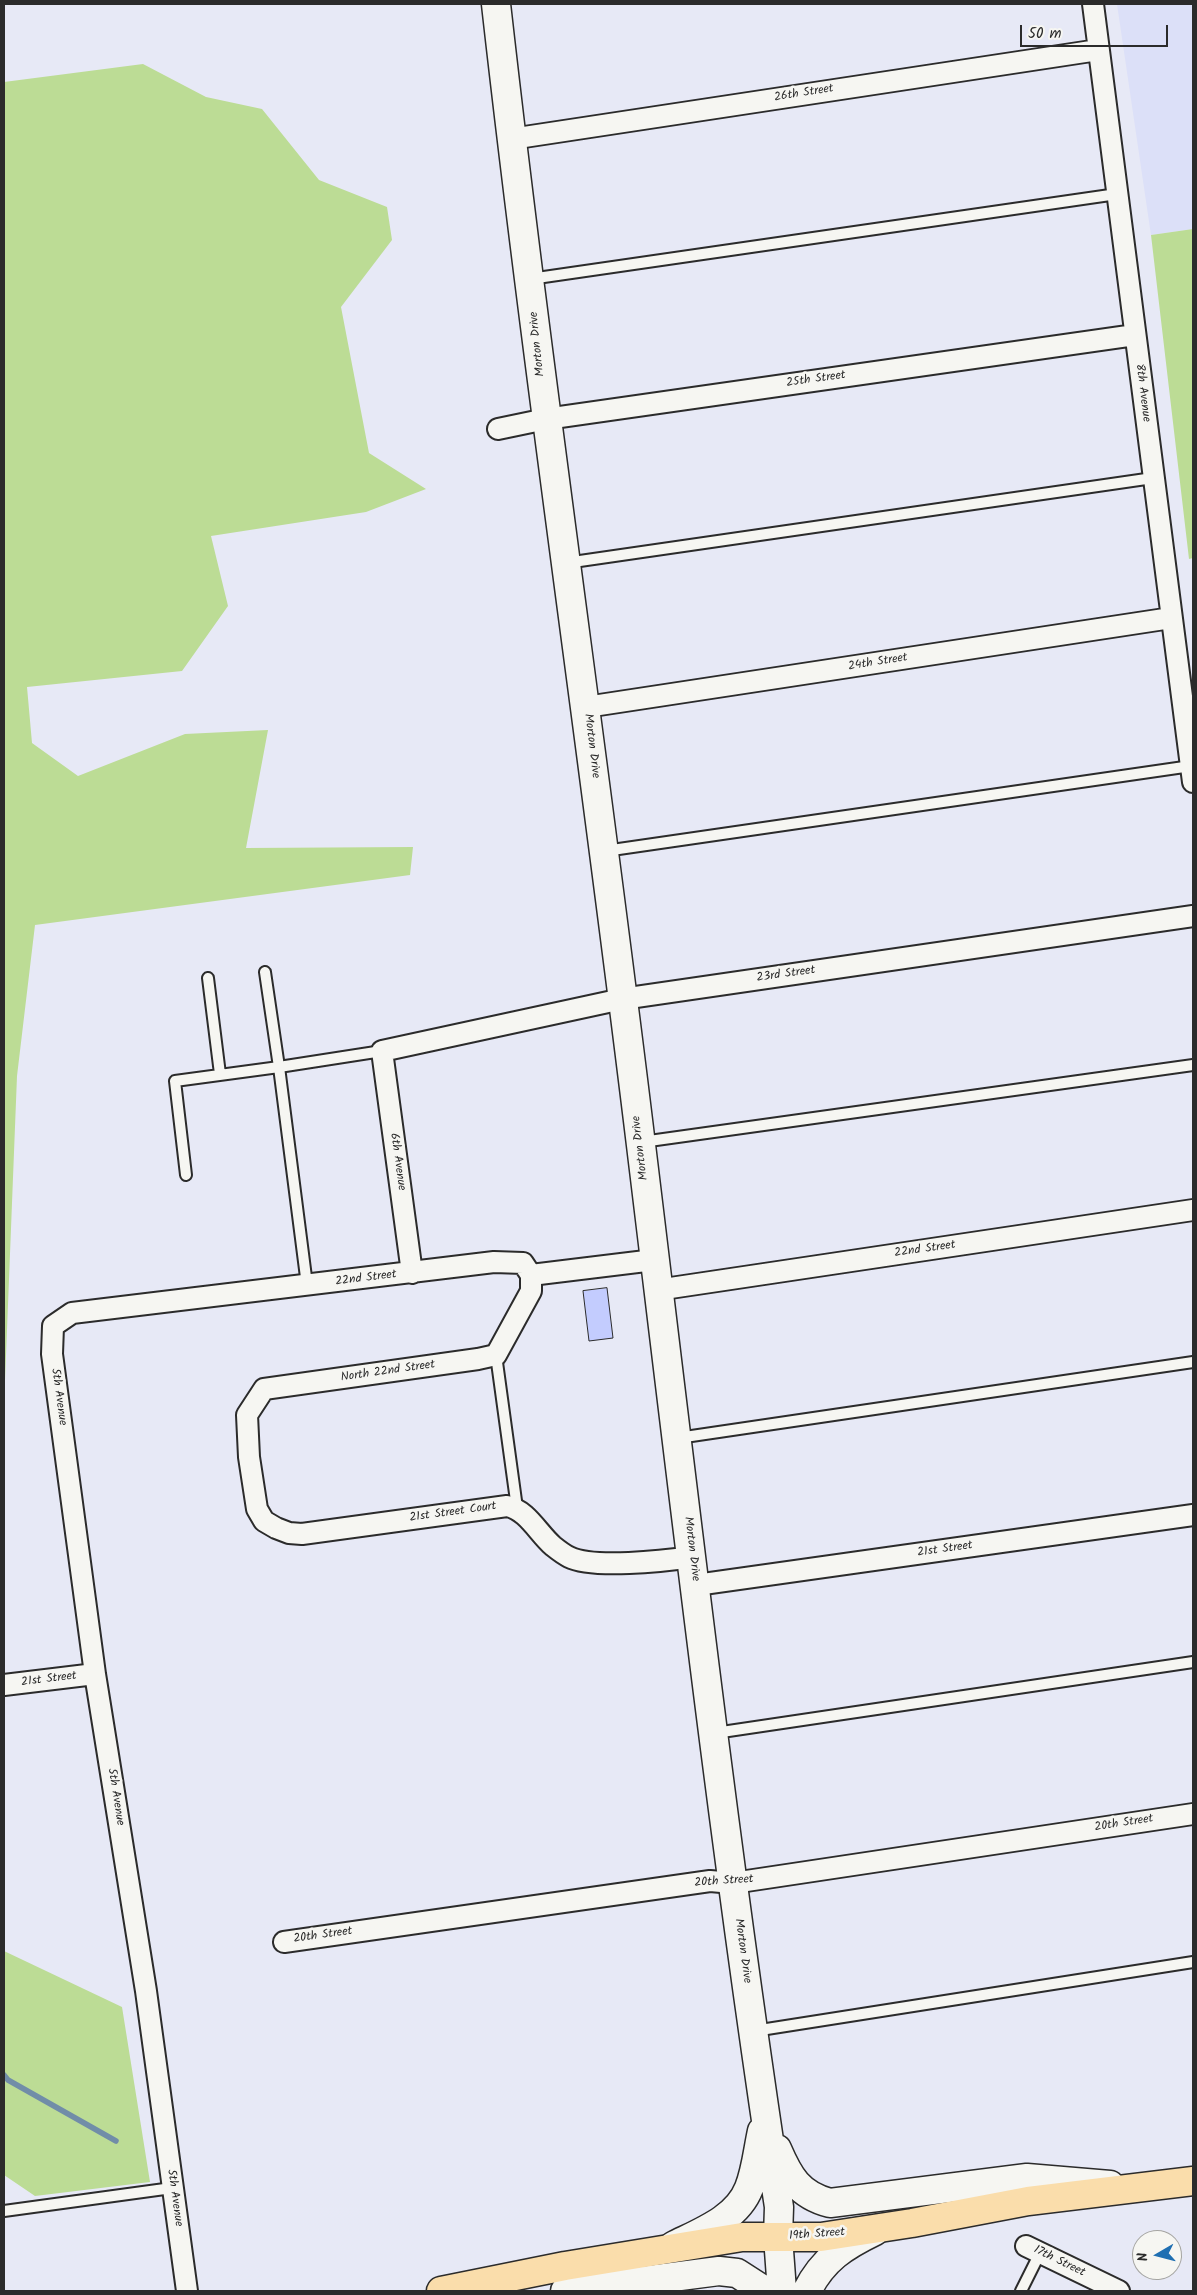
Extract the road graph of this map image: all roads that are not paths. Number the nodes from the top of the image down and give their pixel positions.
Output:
1 (496, 4) edge
2 (1093, 4) edge
3 (1098, 50) junction
4 (511, 139) junction
5 (1117, 194) junction
6 (530, 279) junction
7 (1135, 335) junction
8 (546, 419) junction
9 (498, 429) dead end
10 (1152, 478) junction
11 (565, 563) junction
12 (1171, 618) junction
13 (586, 707) junction
14 (1192, 774) edge
15 (604, 851) junction
16 (1193, 916) edge
17 (265, 972) dead end
18 (208, 978) dead end
19 (622, 999) junction
20 (382, 1051) junction
21 (1193, 1065) edge
22 (279, 1067) junction
23 (220, 1074) junction
24 (641, 1142) junction
25 (186, 1175) dead end
26 (1193, 1210) edge
27 (654, 1260) junction
28 (412, 1273) junction
29 (531, 1275) junction
30 (307, 1285) junction
31 (657, 1290) junction
32 (72, 1312) joint
33 (496, 1355) junction
34 (1193, 1362) edge
35 (677, 1438) junction
36 (249, 1457) joint
37 (517, 1508) junction
38 (1193, 1515) edge
39 (692, 1557) junction
40 (696, 1585) junction
41 (1193, 1662) edge
42 (95, 1674) junction
43 (4, 1685) edge
44 (714, 1733) junction
45 (1193, 1814) edge
46 (733, 1883) junction
47 (284, 1942) dead end
48 (1193, 1962) edge
49 (753, 2031) junction
50 (766, 2122) junction
51 (1193, 2181) edge
52 (172, 2188) junction
53 (1146, 2188) junction
54 (4, 2211) edge
55 (882, 2228) junction
56 (778, 2237) junction
57 (668, 2248) junction
58 (1033, 2249) joint
59 (186, 2291) edge
60 (441, 2291) edge
61 (565, 2291) edge
62 (765, 2291) edge
63 (782, 2291) edge
64 (807, 2291) edge
65 (1022, 2291) edge
66 (1120, 2291) edge

1 - 4 street, Morton Drive
2 - 3 street, 8th Avenue
3 - 4 street, 26th Street
3 - 5 street, 8th Avenue
4 - 6 street, Morton Drive
5 - 6 lane
5 - 7 street, 8th Avenue
6 - 8 street, Morton Drive
7 - 8 street, 25th Street
7 - 10 street, 8th Avenue
8 - 9 street, 25th Street
8 - 11 street, Morton Drive
10 - 11 lane
10 - 12 street, 8th Avenue
11 - 13 street, Morton Drive
12 - 13 street, 24th Street
12 - 14 street, 8th Avenue
13 - 15 street, Morton Drive
14 - 15 lane
15 - 19 street, Morton Drive
16 - 19 street, 23rd Street
17 - 22 lane
18 - 23 lane
19 - 20 street, 23rd Street
19 - 24 street, Morton Drive
20 - 22 lane
20 - 28 street, 6th Avenue
21 - 24 lane
22 - 23 lane
22 - 30 lane
23 - 25 lane
24 - 27 street, Morton Drive
26 - 31 street, 22nd Street
27 - 29 street
27 - 31 street, Morton Drive
28 - 29 street, 22nd Street
28 - 30 street, 22nd Street
29 - 33 street
30 - 32 street, 22nd Street
31 - 35 street, Morton Drive
32 - 42 street, 5th Avenue
33 - 36 street, North 22nd Street
33 - 37 lane
34 - 35 lane
35 - 39 street, Morton Drive
36 - 37 street, 21st Street Court
37 - 39 street
38 - 40 street, 21st Street
39 - 40 street, Morton Drive
40 - 44 street, Morton Drive
41 - 44 lane
42 - 43 street, 21st Street
42 - 52 street, 5th Avenue
44 - 46 street, Morton Drive
45 - 46 street, 20th Street
46 - 47 street, 20th Street
46 - 49 street, Morton Drive
48 - 49 lane
49 - 50 street, Morton Drive
50 - 53 street
50 - 56 street, Morton Drive
50 - 57 street
51 - 53 main road, 19th Street
52 - 54 lane
52 - 59 street, 5th Avenue
53 - 55 main road, 19th Street
55 - 56 main road, 19th Street
55 - 64 street
56 - 57 main road, 19th Street
56 - 63 street, Morton Drive
57 - 60 main road, 19th Street
58 - 65 lane
58 - 66 street, 17th Street
61 - 62 street

